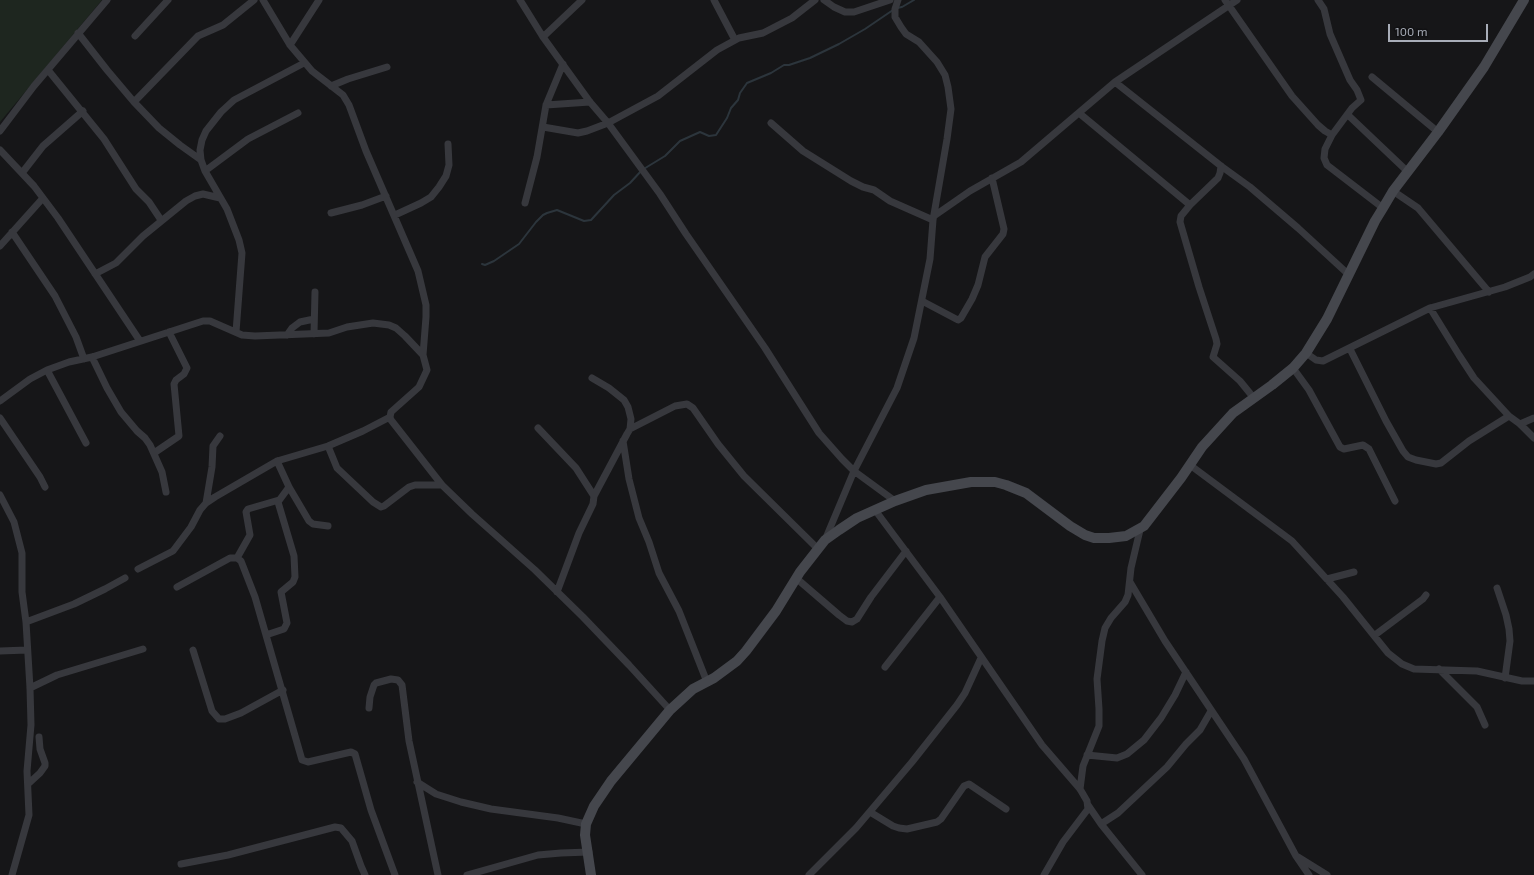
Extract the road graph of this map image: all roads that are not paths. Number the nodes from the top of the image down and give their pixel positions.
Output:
1 (107, 0) edge
2 (168, 0) edge
3 (254, 0) edge
4 (263, 0) edge
5 (319, 0) edge
6 (520, 0) edge
7 (582, 0) edge
8 (714, 0) edge
9 (815, 0) edge
10 (824, 0) edge
11 (890, 0) edge
12 (898, 0) edge
13 (1237, 0) edge
14 (1318, 0) edge
15 (1524, 0) edge
16 (1226, 3) edge
17 (78, 33) junction
18 (135, 36) dead end
19 (543, 37) junction
20 (735, 40) junction
21 (290, 45) junction
22 (304, 63) junction
23 (564, 64) junction
24 (387, 67) dead end
25 (48, 70) junction
26 (1372, 77) dead end
27 (1115, 82) junction
28 (331, 86) junction
29 (134, 102) junction
30 (590, 102) junction
31 (546, 105) junction
32 (83, 112) junction
33 (298, 113) dead end
34 (1079, 113) junction
35 (1348, 115) junction
36 (770, 122) dead end
37 (608, 123) junction
38 (543, 127) junction
39 (0, 131) edge
40 (1438, 132) junction
41 (1332, 135) junction
42 (448, 144) dead end
43 (0, 150) edge
44 (201, 160) junction
45 (1221, 166) junction
46 (205, 171) junction
47 (1408, 172) junction
48 (22, 173) junction
49 (992, 178) junction
50 (1393, 191) junction
51 (386, 196) junction
52 (43, 198) junction
53 (220, 198) junction
54 (526, 203) dead end
55 (1190, 205) junction
56 (1383, 208) junction
57 (331, 213) dead end
58 (394, 215) junction
59 (933, 218) junction
60 (161, 220) junction
61 (12, 232) junction
62 (0, 246) edge
63 (95, 274) junction
64 (1348, 274) junction
65 (1533, 278) edge
66 (315, 292) dead end
67 (1489, 292) junction
68 (922, 301) junction
69 (1430, 308) junction
70 (314, 319) junction
71 (169, 332) junction
72 (236, 332) junction
73 (314, 334) junction
74 (287, 335) junction
75 (140, 341) junction
76 (1350, 349) junction
77 (1306, 353) junction
78 (422, 355) junction
79 (88, 358) junction
80 (1293, 368) junction
81 (47, 370) junction
82 (592, 378) dead end
83 (1254, 398) junction
84 (0, 401) edge
85 (1509, 416) junction
86 (390, 417) junction
87 (0, 418) edge
88 (1534, 418) edge
89 (1520, 424) junction
90 (538, 428) dead end
91 (3, 429) edge
92 (630, 429) junction
93 (220, 436) dead end
94 (1534, 438) edge
95 (623, 441) junction
96 (86, 444) dead end
97 (328, 446) junction
98 (154, 453) junction
99 (277, 461) junction
100 (1190, 465) junction
101 (854, 471) junction
102 (442, 485) junction
103 (44, 486) dead end
104 (289, 487) junction
105 (166, 492) dead end
106 (0, 494) edge
107 (594, 496) junction
108 (279, 500) junction
109 (895, 501) junction
110 (1395, 501) dead end
111 (206, 503) junction
112 (875, 510) junction
113 (328, 526) dead end
114 (1140, 530) junction
115 (825, 540) junction
116 (818, 549) junction
117 (906, 551) junction
118 (237, 558) junction
119 (138, 569) dead end
120 (1354, 572) dead end
121 (125, 578) dead end
122 (796, 578) junction
123 (1327, 579) junction
124 (1130, 582) junction
125 (177, 587) dead end
126 (1497, 588) dead end
127 (557, 592) junction
128 (1426, 595) dead end
129 (940, 597) junction
130 (26, 622) junction
131 (266, 635) junction
132 (1375, 635) junction
133 (143, 649) dead end
134 (27, 650) junction
135 (193, 650) dead end
136 (0, 652) edge
137 (981, 658) junction
138 (885, 667) dead end
139 (1439, 669) junction
140 (1186, 672) junction
141 (1505, 678) junction
142 (1534, 681) edge
143 (707, 682) junction
144 (30, 688) junction
145 (283, 690) junction
146 (369, 708) dead end
147 (670, 710) junction
148 (1211, 711) junction
149 (1484, 724) dead end
150 (39, 737) dead end
151 (1087, 755) junction
152 (417, 782) junction
153 (28, 784) junction
154 (1080, 789) junction
155 (1088, 805) junction
156 (1006, 809) dead end
157 (870, 812) junction
158 (586, 824) junction
159 (1102, 824) junction
160 (589, 852) junction
161 (1296, 856) junction
162 (181, 864) dead end
163 (12, 875) edge
164 (365, 875) edge
165 (395, 875) edge
166 (438, 875) edge
167 (467, 875) edge
168 (591, 875) edge
169 (809, 875) edge
170 (1044, 875) edge
171 (1142, 875) edge
172 (1309, 875) edge
173 (1327, 875) edge

1 - 17 street
2 - 18 street
3 - 29 street
4 - 21 street
5 - 21 street
6 - 19 street
7 - 19 street
8 - 20 street
9 - 20 street
10 - 11 street
12 - 59 street
13 - 16 street
14 - 35 street
15 - 40 street
16 - 27 street
16 - 41 street
17 - 25 street
17 - 29 street
19 - 23 street
20 - 37 street
21 - 22 street
22 - 28 street
22 - 44 street
23 - 30 street
23 - 31 street
24 - 28 street
25 - 32 street
25 - 39 street
26 - 40 street
27 - 34 street
27 - 45 street
28 - 51 street
29 - 44 street
30 - 31 street
30 - 37 street
31 - 38 street
32 - 48 street
32 - 60 street
33 - 46 street
34 - 49 street
34 - 55 street
35 - 41 street
35 - 47 street
36 - 59 street
37 - 38 street
37 - 101 street
38 - 54 street
40 - 47 street
41 - 56 street
42 - 58 street
43 - 48 street
44 - 46 street
45 - 55 street
45 - 64 street
46 - 53 street
47 - 50 street
48 - 52 street
49 - 59 street
49 - 68 street
50 - 56 street
50 - 67 street
51 - 57 street
51 - 58 street
52 - 61 street
52 - 63 street
53 - 60 street
53 - 72 street
55 - 83 street
56 - 64 street
58 - 78 street
59 - 68 street
60 - 63 street
61 - 62 street
61 - 79 street
63 - 75 street
64 - 77 street
65 - 67 street
66 - 70 street
67 - 69 street
68 - 101 street
69 - 76 street
69 - 85 street
70 - 73 street
70 - 74 street
71 - 72 street
71 - 75 street
71 - 98 street
72 - 74 street
73 - 74 street
73 - 78 street
75 - 79 street
76 - 77 street
76 - 85 street
77 - 80 street
78 - 86 street
79 - 81 street
79 - 98 street
80 - 83 street
80 - 110 street
81 - 84 street
81 - 96 street
82 - 92 street
83 - 100 street
85 - 89 street
86 - 97 street
86 - 102 street
87 - 91 street
88 - 89 street
89 - 94 street
90 - 107 street
91 - 103 street
92 - 95 street
92 - 116 street
93 - 111 street
95 - 107 street
95 - 143 street
97 - 99 street
97 - 102 street
98 - 105 street
99 - 104 street
99 - 111 street
100 - 114 street
100 - 123 street
101 - 109 street
101 - 115 street
102 - 127 street
104 - 108 street
104 - 113 street
106 - 130 street
107 - 127 street
108 - 118 street
108 - 131 street
109 - 112 street
109 - 114 street
111 - 119 street
112 - 115 street
112 - 117 street
114 - 124 street
115 - 116 street
116 - 122 street
117 - 122 street
117 - 129 street
118 - 125 street
118 - 131 street
120 - 123 street
121 - 130 street
122 - 143 street
123 - 132 street
124 - 140 street
124 - 151 street
126 - 141 street
127 - 147 street
128 - 132 street
129 - 137 street
129 - 138 street
130 - 134 street
131 - 145 street
132 - 139 street
133 - 144 street
134 - 136 street
134 - 144 street
135 - 145 street
137 - 154 street
137 - 157 street
139 - 141 street
139 - 149 street
140 - 148 street
140 - 151 street
141 - 142 street
143 - 147 street
144 - 153 street
145 - 165 street
146 - 152 street
147 - 158 street
148 - 159 street
148 - 161 street
150 - 153 street
151 - 154 street
152 - 158 street
152 - 166 street
153 - 163 street
154 - 155 street
155 - 159 street
155 - 170 street
156 - 157 street
157 - 169 street
158 - 160 street
159 - 171 street
160 - 167 street
160 - 168 street
161 - 172 street
161 - 173 street
162 - 164 street

